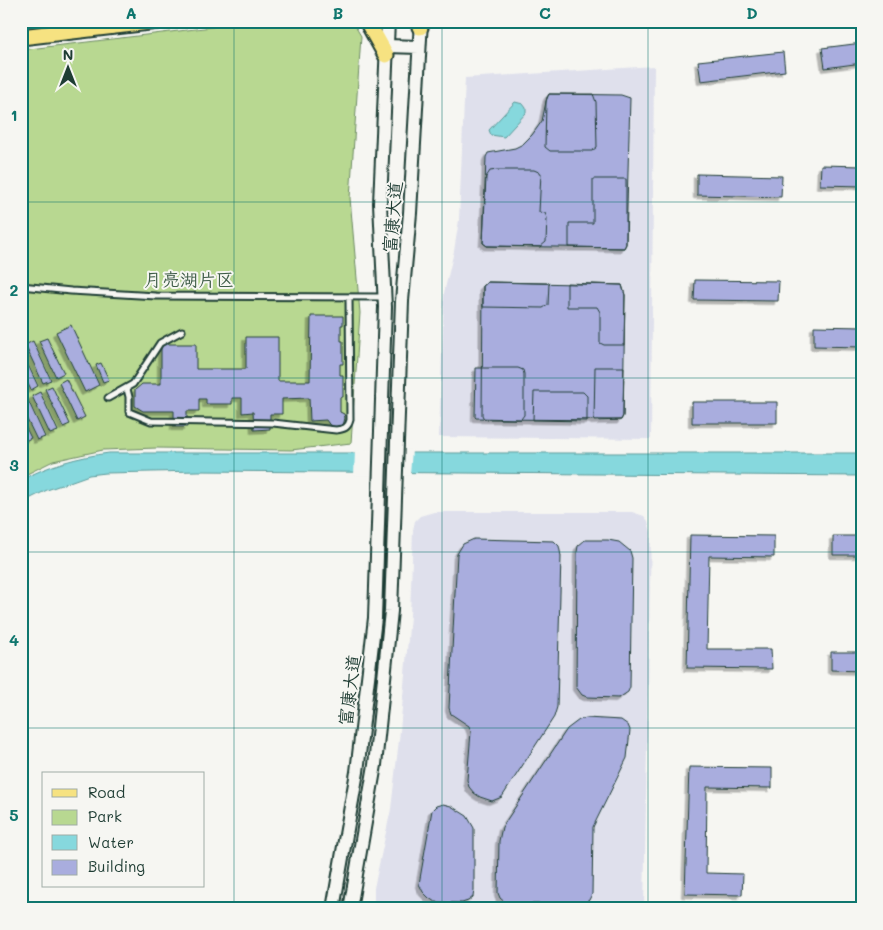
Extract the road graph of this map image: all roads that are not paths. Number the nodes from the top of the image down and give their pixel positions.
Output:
1 (158, 21) edge
2 (367, 21) edge
3 (388, 21) edge
4 (421, 23) edge
5 (21, 37) edge
6 (419, 47) junction
7 (386, 50) junction
8 (21, 286) edge
9 (349, 297) junction
10 (385, 297) junction
11 (182, 331) dead end
12 (127, 388) junction
13 (108, 398) dead end
14 (334, 909) edge
15 (350, 909) edge

1 - 5 main road
2 - 7 main road
3 - 7 street, 富康大道
4 - 6 street, 富康大道
6 - 7 street
6 - 15 street, 富康大道
7 - 10 street, 富康大道
8 - 9 lane
9 - 10 lane
9 - 12 lane
10 - 14 street, 富康大道
11 - 12 lane
12 - 13 lane

